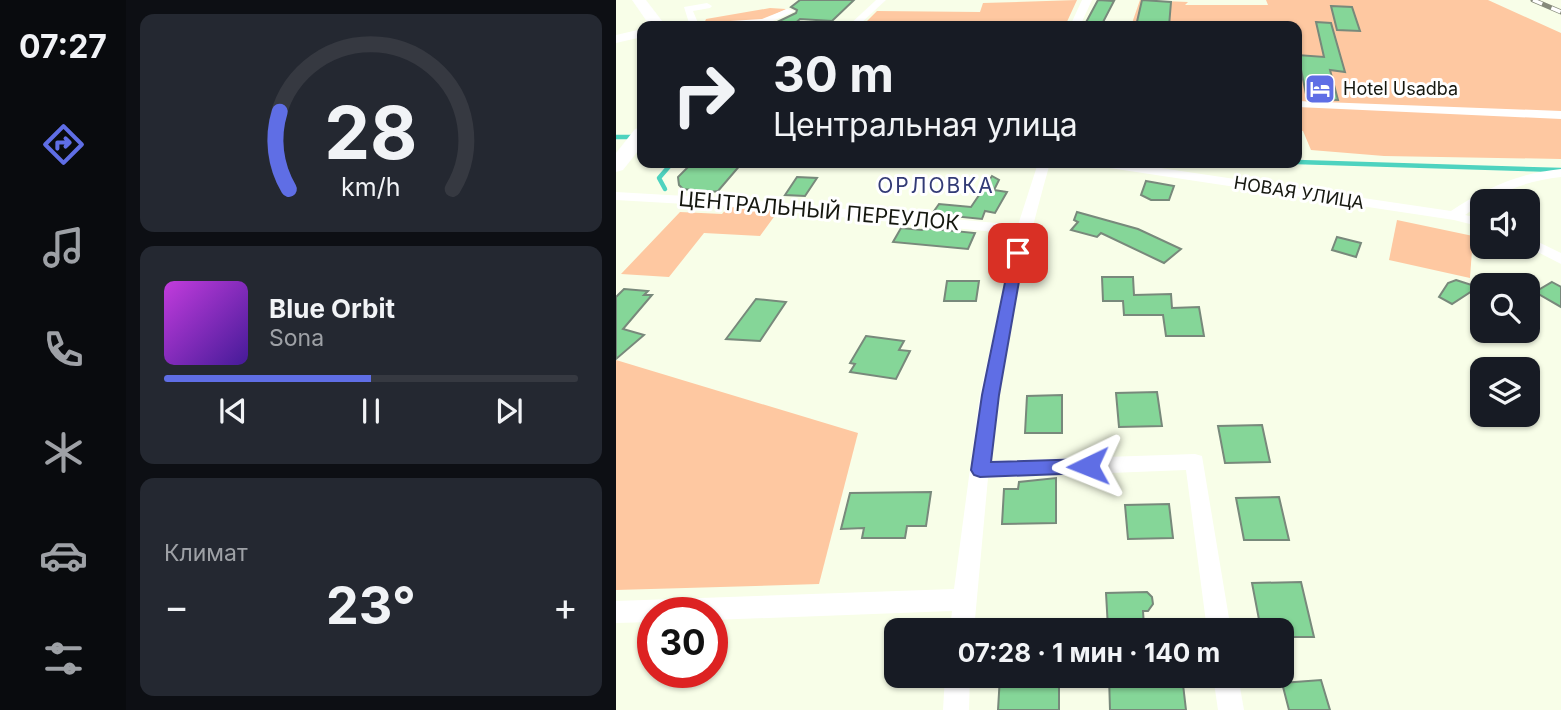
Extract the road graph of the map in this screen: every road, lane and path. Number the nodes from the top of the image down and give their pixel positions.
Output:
1 (639, 0) edge
2 (881, 0) edge
3 (1087, 0) edge
4 (707, 6) dead end
5 (790, 11) dead end
6 (654, 21) edge
7 (693, 21) edge
8 (766, 21) edge
9 (858, 21) edge
10 (1077, 21) edge
11 (637, 34) edge
12 (616, 39) edge
13 (1302, 104) edge
14 (1561, 115) edge
15 (637, 139) edge
16 (616, 166) edge
17 (1042, 168) edge
18 (1136, 168) edge
19 (1561, 173) edge
20 (616, 197) edge
21 (1454, 216) junction
22 (1470, 220) edge
23 (1022, 230) junction
24 (1540, 248) edge
25 (1561, 259) edge
26 (980, 470) junction
27 (964, 600) junction
28 (616, 612) edge
29 (963, 618) edge
30 (1217, 618) edge
31 (957, 688) edge
32 (1228, 688) edge
33 (956, 710) edge
34 (1231, 710) edge

1 - 6 main road
2 - 9 street
3 - 10 street
4 - 7 street
5 - 8 street
11 - 12 street
13 - 14 street
15 - 16 main road
17 - 23 street
18 - 21 street, НОВАЯ УЛИЦА
19 - 21 street
20 - 23 street, ЦЕНТРАЛЬНЫЙ ПЕРЕУЛОК
21 - 22 street, НОВАЯ УЛИЦА
23 - 26 street
24 - 25 street
26 - 27 street
26 - 30 street
27 - 28 street
27 - 29 street
31 - 33 street
32 - 34 street

